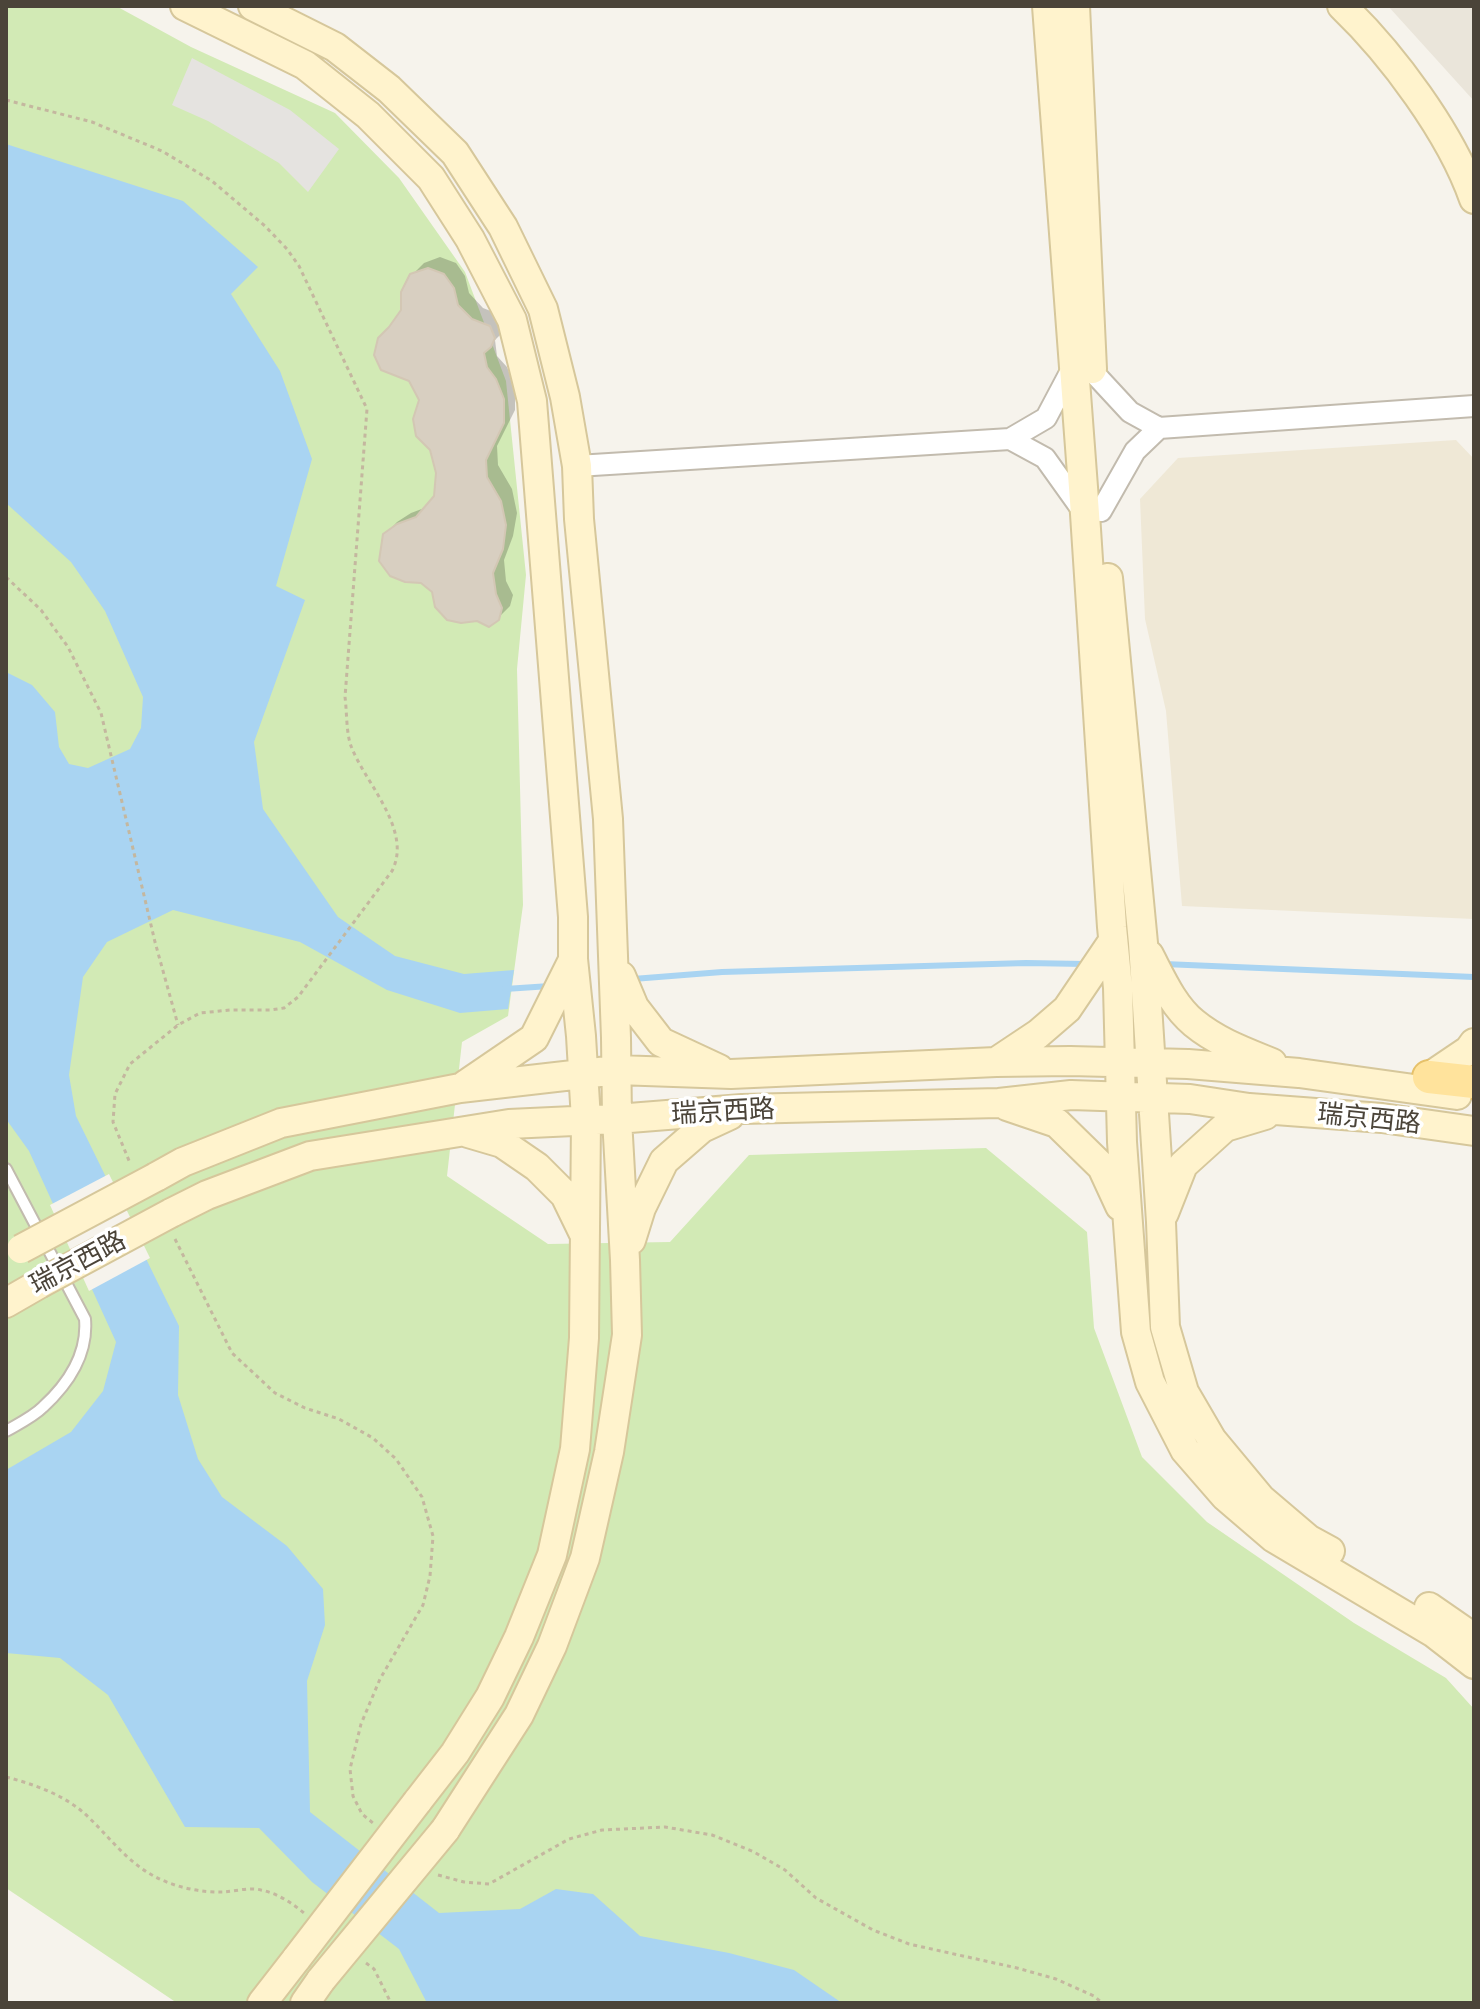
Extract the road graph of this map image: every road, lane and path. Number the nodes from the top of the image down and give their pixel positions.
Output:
1 (185, 6) edge
2 (253, 6) edge
3 (281, 6) edge
4 (1047, 6) edge
5 (1075, 6) edge
6 (1342, 6) edge
7 (335, 47) junction
8 (6, 100) edge
9 (1474, 199) edge
10 (1083, 369) junction
11 (1474, 406) edge
12 (1159, 428) junction
13 (1010, 439) junction
14 (577, 466) junction
15 (1093, 512) junction
16 (6, 577) edge
17 (608, 819) junction
18 (564, 821) junction
19 (1113, 934) junction
20 (613, 958) junction
21 (573, 959) junction
22 (1157, 990) junction
23 (178, 1025) junction
24 (1474, 1043) edge
25 (996, 1062) junction
26 (1120, 1063) junction
27 (1151, 1063) junction
28 (1474, 1069) edge
29 (617, 1070) junction
30 (1299, 1073) junction
31 (583, 1074) junction
32 (731, 1074) junction
33 (1429, 1077) junction
34 (1474, 1082) edge
35 (1381, 1083) junction
36 (460, 1088) junction
37 (1121, 1097) junction
38 (1474, 1097) edge
39 (1153, 1098) junction
40 (999, 1103) junction
41 (742, 1109) junction
42 (1281, 1111) junction
43 (617, 1119) junction
44 (586, 1120) junction
45 (1474, 1131) edge
46 (463, 1132) junction
47 (6, 1169) edge
48 (144, 1172) junction
49 (170, 1221) junction
50 (1161, 1222) junction
51 (1129, 1226) junction
52 (586, 1238) junction
53 (14, 1253) edge
54 (625, 1260) junction
55 (6, 1303) edge
56 (627, 1335) junction
57 (584, 1338) junction
58 (6, 1431) edge
59 (1474, 1638) edge
60 (1474, 1664) edge
61 (6, 1777) edge
62 (373, 1823) dead end
63 (439, 1875) dead end
64 (305, 1913) dead end
65 (362, 1960) dead end
66 (262, 2003) edge
67 (305, 2003) edge
68 (391, 2003) edge
69 (1102, 2003) edge

1 - 18 street
2 - 7 street
3 - 7 street
4 - 10 street
5 - 10 street
6 - 9 street
7 - 14 street
8 - 23 path
10 - 12 street
10 - 13 street
10 - 15 street
11 - 12 street
12 - 15 street
13 - 14 street
13 - 15 street
14 - 17 street
15 - 19 street
15 - 22 street
16 - 23 path
17 - 18 street
17 - 20 street
18 - 21 street
19 - 25 street
19 - 26 street
20 - 29 street
20 - 32 street
21 - 31 street
21 - 36 street
22 - 27 street
22 - 30 street
23 - 48 path
24 - 33 street
25 - 26 street, 瑞京西路
25 - 32 street, 瑞京西路
26 - 27 street, 瑞京西路
26 - 37 street
27 - 30 street, 瑞京西路
27 - 39 street
28 - 33 street
29 - 31 street, 瑞京西路
29 - 32 street, 瑞京西路
29 - 43 street
30 - 35 street, 瑞京西路
31 - 36 street, 瑞京西路
31 - 44 street
33 - 34 main road
33 - 35 street
35 - 38 street, 瑞京西路
36 - 48 street, 瑞京西路
37 - 39 street, 瑞京西路
37 - 40 street, 瑞京西路
37 - 51 street
39 - 42 street, 瑞京西路
39 - 50 street
40 - 41 street, 瑞京西路
40 - 51 street
41 - 43 street, 瑞京西路
41 - 54 street
42 - 45 street, 瑞京西路
42 - 50 street
43 - 44 street, 瑞京西路
43 - 54 street
44 - 46 street, 瑞京西路
44 - 52 street
46 - 49 street, 瑞京西路
46 - 52 street
47 - 58 lane
48 - 53 street, 瑞京西路, bridge
49 - 55 street, 瑞京西路, bridge
49 - 62 path
50 - 59 street
51 - 60 street
52 - 57 street
54 - 56 street
56 - 57 street
56 - 67 street, bridge
57 - 66 street, bridge
61 - 64 path
63 - 69 path
65 - 68 path

